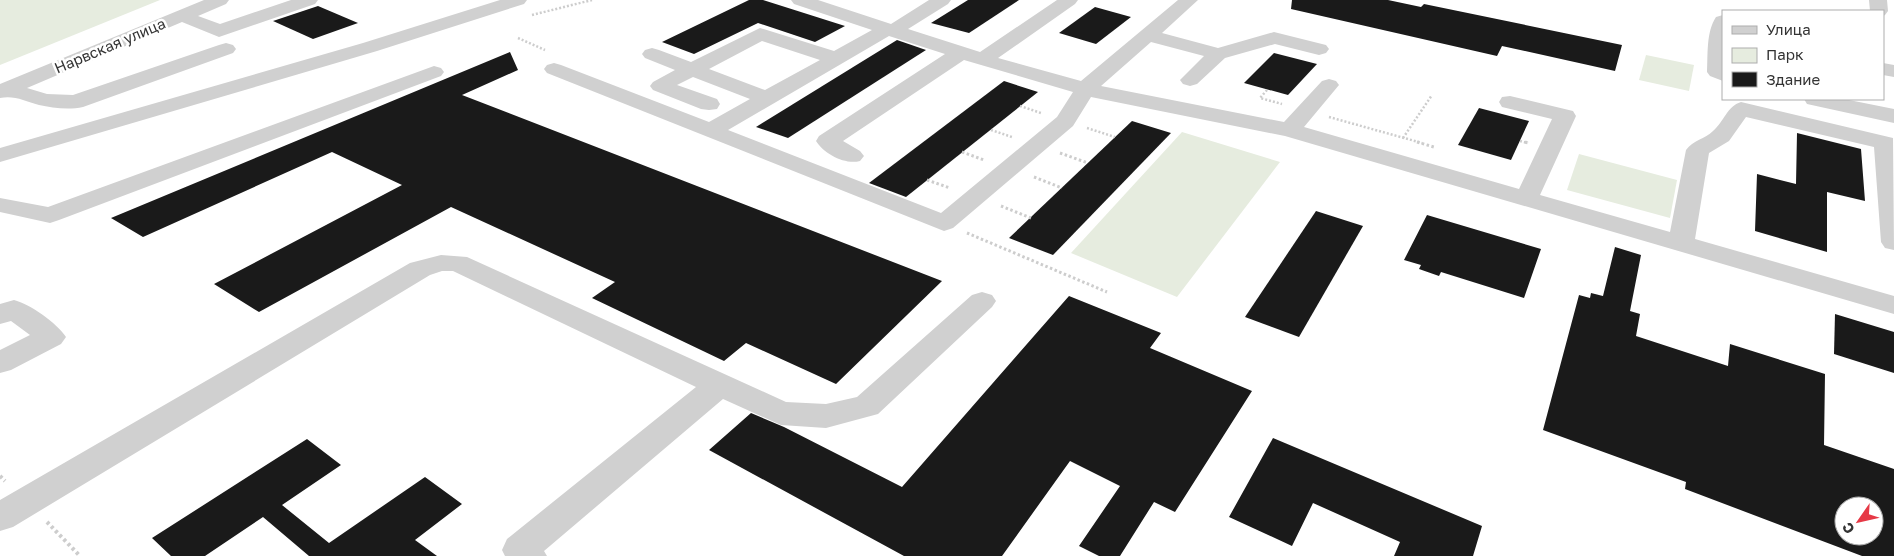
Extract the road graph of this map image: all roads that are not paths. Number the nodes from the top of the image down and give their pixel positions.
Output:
1 (220, 0) edge
2 (309, 0) edge
3 (518, 0) edge
4 (800, 0) edge
5 (942, 0) edge
6 (1069, 0) edge
7 (1189, 0) edge
8 (183, 16) junction
9 (891, 29) junction
10 (1722, 30) edge
11 (1147, 35) junction
12 (226, 49) dead end
13 (1319, 49) dead end
14 (960, 53) junction
15 (652, 54) dead end
16 (1218, 54) junction
17 (835, 58) junction
18 (550, 59) road end
19 (984, 59) junction
20 (693, 69) junction
21 (434, 72) dead end
22 (1722, 75) edge
23 (1190, 80) dead end
24 (1329, 85) dead end
25 (1085, 89) junction
26 (4, 90) edge
27 (766, 98) junction
28 (1819, 100) edge
29 (1510, 102) dead end
30 (709, 104) dead end
31 (1894, 116) edge
32 (1289, 130) junction
33 (710, 131) junction
34 (1890, 144) edge
35 (0, 155) edge
36 (852, 156) dead end
37 (1526, 199) junction
38 (0, 205) edge
39 (1894, 242) edge
40 (1670, 248) junction
41 (982, 301) dead end
42 (1894, 305) edge
43 (0, 315) edge
44 (1, 362) edge
45 (720, 384) junction
46 (14, 509) edge
47 (528, 556) edge

1 - 8 street, Нарвская улица
2 - 8 street
3 - 35 street
4 - 9 street
5 - 9 street
6 - 19 street
7 - 11 street
8 - 26 street, Нарвская улица
9 - 14 street
9 - 17 street
10 - 22 street
11 - 16 street
11 - 25 street
12 - 26 street
13 - 16 street
14 - 19 street
14 - 36 street
15 - 20 street
16 - 23 street
17 - 20 street
17 - 27 street
18 - 33 street
19 - 25 street
20 - 27 street
20 - 30 street
21 - 38 street
24 - 32 street
25 - 32 street
25 - 33 street
27 - 33 street
28 - 31 street
29 - 37 street
32 - 37 street
34 - 39 street
34 - 40 street
37 - 40 street
40 - 42 street
41 - 45 street
43 - 44 street
45 - 46 street
45 - 47 street

